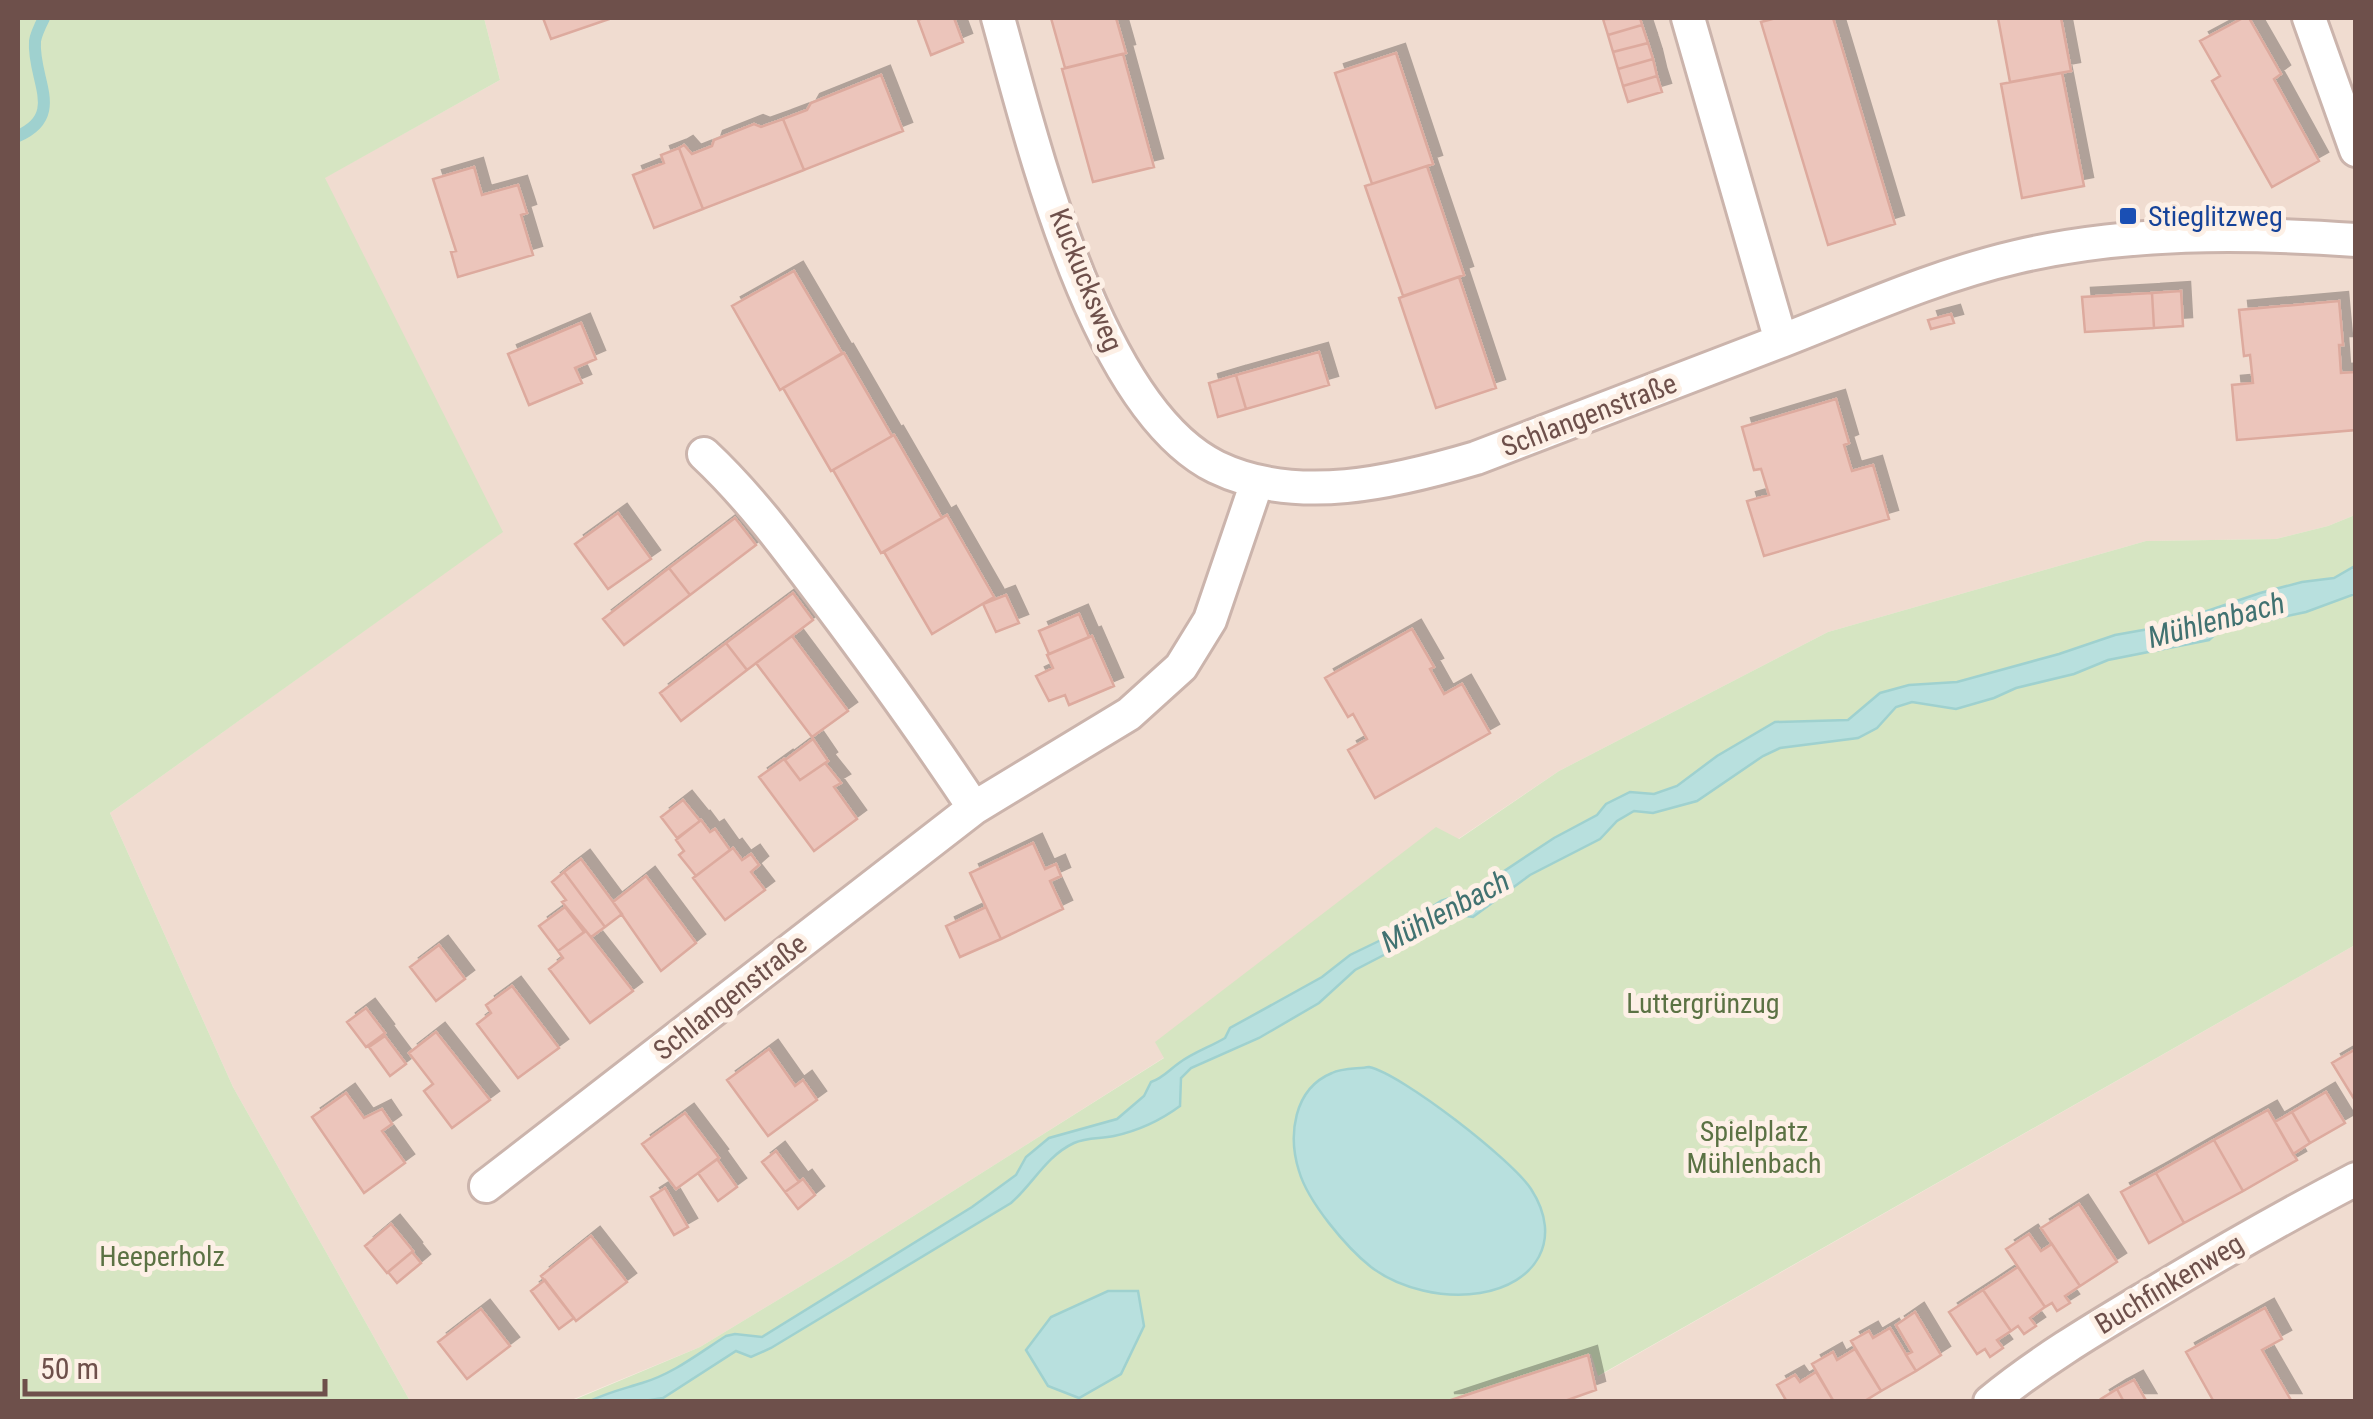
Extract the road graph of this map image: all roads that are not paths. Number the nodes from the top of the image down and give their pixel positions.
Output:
1 (998, 18) edge
2 (1688, 18) edge
3 (2309, 18) edge
4 (2356, 150) edge
5 (2356, 240) edge
6 (1781, 341) junction
7 (704, 454) dead end
8 (1258, 482) junction
9 (974, 808) junction
10 (2356, 1179) edge
11 (486, 1186) dead end
12 (1990, 1402) edge

1 - 8 street, Kuckucksweg
2 - 6 street
3 - 4 street
5 - 6 street, Schlangenstraße
6 - 8 street, Schlangenstraße
7 - 9 street
8 - 9 street, Schlangenstraße
9 - 11 street, Schlangenstraße
10 - 12 street, Buchfinkenweg

